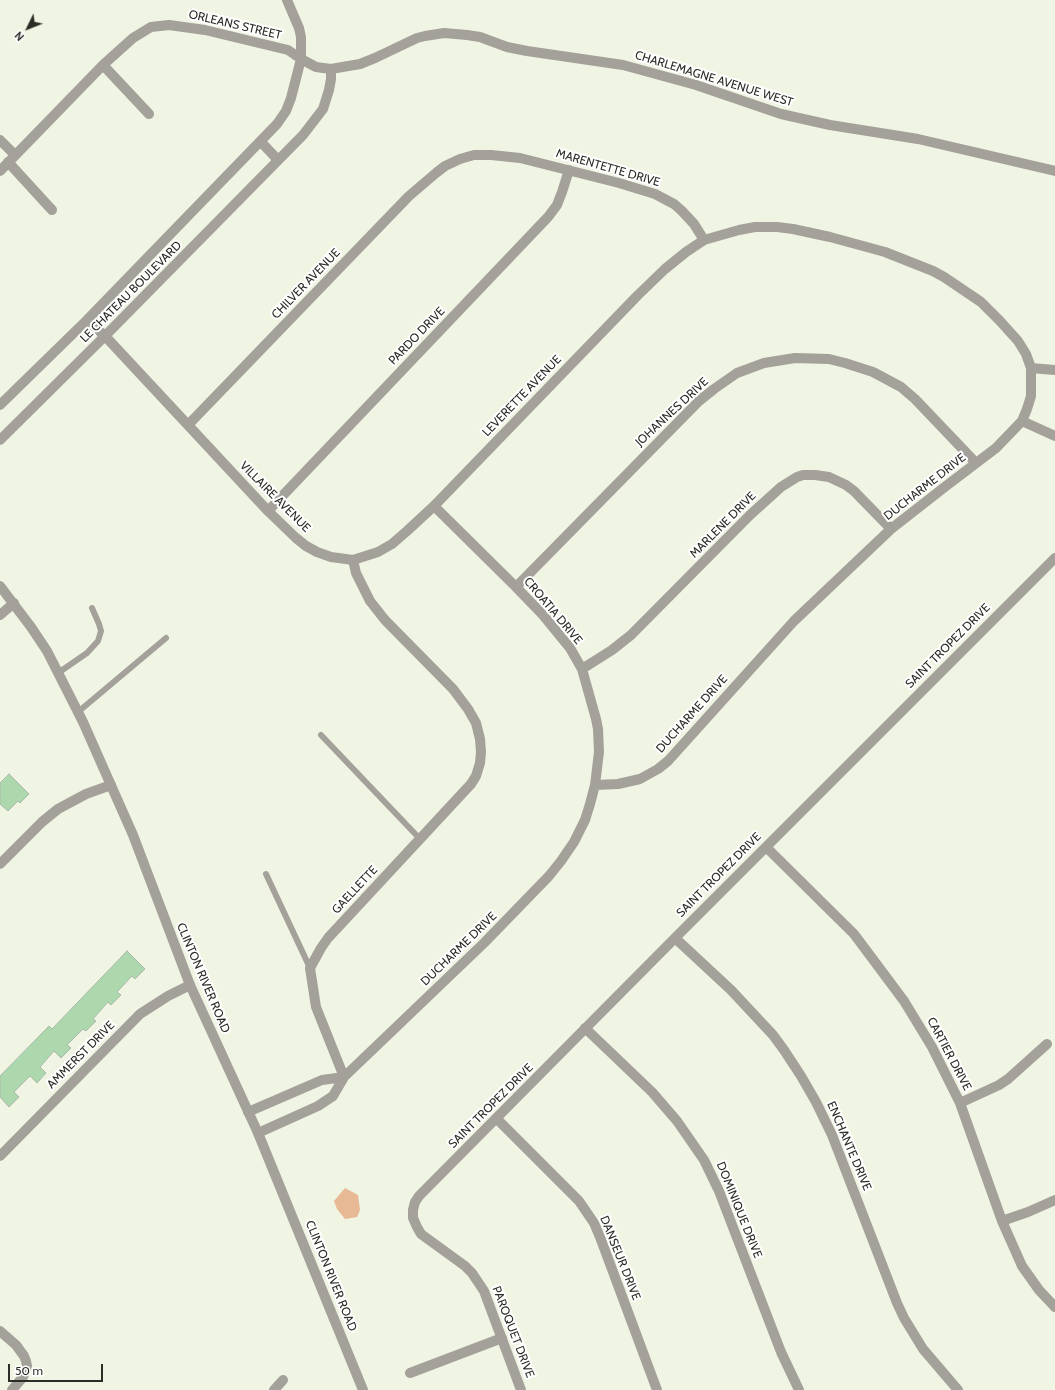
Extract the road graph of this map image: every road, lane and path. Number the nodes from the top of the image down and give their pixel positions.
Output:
1 (287, 0) edge
2 (301, 59) junction
3 (103, 65) junction
4 (331, 69) junction
5 (149, 114) dead end
6 (0, 140) edge
7 (261, 142) junction
8 (12, 158) junction
9 (278, 160) junction
10 (445, 166) joint
11 (569, 170) junction
12 (0, 171) edge
13 (1055, 171) edge
14 (52, 210) dead end
15 (704, 240) junction
16 (87, 320) junction
17 (105, 336) junction
18 (1031, 368) junction
19 (1055, 370) edge
20 (0, 405) edge
21 (1022, 421) junction
22 (188, 425) junction
23 (1055, 436) edge
24 (0, 440) edge
25 (976, 464) junction
26 (434, 506) junction
27 (268, 511) junction
28 (891, 529) junction
29 (1055, 558) edge
30 (353, 560) junction
31 (0, 586) edge
32 (516, 587) junction
33 (14, 604) junction
34 (92, 608) dead end
35 (0, 615) edge
36 (166, 638) dead end
37 (582, 669) junction
38 (58, 673) junction
39 (78, 712) junction
40 (321, 735) dead end
41 (111, 785) junction
42 (595, 785) junction
43 (421, 840) junction
44 (766, 847) junction
45 (0, 864) edge
46 (266, 874) dead end
47 (675, 938) junction
48 (310, 968) junction
49 (190, 985) junction
50 (585, 1028) junction
51 (1047, 1044) dead end
52 (344, 1077) junction
53 (960, 1103) junction
54 (248, 1112) junction
55 (497, 1119) junction
56 (258, 1133) junction
57 (0, 1156) edge
58 (1055, 1200) edge
59 (413, 1218) joint
60 (1002, 1221) junction
61 (1055, 1307) edge
62 (0, 1331) edge
63 (502, 1338) junction
64 (410, 1373) dead end
65 (283, 1380) dead end
66 (12, 1390) edge
67 (274, 1390) edge
68 (363, 1390) edge
69 (521, 1390) edge
70 (657, 1390) edge
71 (799, 1390) edge
72 (958, 1390) edge

1 - 2 street, LE CHATEAU BOULEVARD
2 - 3 street, ORLEANS STREET
2 - 4 street, CHARLEMAGNE AVENUE WEST
2 - 7 street, LE CHATEAU BOULEVARD
3 - 5 street
3 - 8 street, ORLEANS STREET
4 - 9 street, LE CHATEAU BOULEVARD
4 - 13 street, CHARLEMAGNE AVENUE WEST
6 - 8 street
7 - 9 street
7 - 16 street, LE CHATEAU BOULEVARD
8 - 12 street, ORLEANS STREET
8 - 14 street
9 - 17 street, LE CHATEAU BOULEVARD
10 - 11 street, MARENTETTE DRIVE
10 - 22 street, CHILVER AVENUE
11 - 15 street, MARENTETTE DRIVE
11 - 27 street, PARDO DRIVE
15 - 18 street
15 - 26 street, LEVERETTE AVENUE
16 - 17 street, VILLAIRE AVENUE
16 - 20 street, LE CHATEAU BOULEVARD
17 - 22 street, VILLAIRE AVENUE
17 - 24 street, LE CHATEAU BOULEVARD
18 - 19 street
18 - 21 street, DUCHARME DRIVE
21 - 23 street
21 - 25 street, DUCHARME DRIVE
22 - 27 street, VILLAIRE AVENUE
25 - 28 street, DUCHARME DRIVE
25 - 32 street, JOHANNES DRIVE
26 - 30 street, LEVERETTE AVENUE
26 - 32 street, CROATIA DRIVE
27 - 30 street, VILLAIRE AVENUE
28 - 37 street, MARLENE DRIVE
28 - 42 street, DUCHARME DRIVE
29 - 44 street, SAINT TROPEZ DRIVE
30 - 43 street, GAELLETTE
31 - 33 street, CLINTON RIVER ROAD
32 - 37 street, CROATIA DRIVE
33 - 35 street
33 - 38 street, CLINTON RIVER ROAD
34 - 38 lane
36 - 39 lane
37 - 42 street, CROATIA DRIVE
38 - 39 street, CLINTON RIVER ROAD
39 - 41 street, CLINTON RIVER ROAD
40 - 43 lane
41 - 45 street
41 - 49 street, CLINTON RIVER ROAD
42 - 52 street, DUCHARME DRIVE
43 - 48 street, GAELLETTE
44 - 47 street, SAINT TROPEZ DRIVE
44 - 53 street, CARTIER DRIVE
46 - 48 lane
47 - 50 street, SAINT TROPEZ DRIVE
47 - 72 street, ENCHANTE DRIVE
48 - 52 street
49 - 54 street, CLINTON RIVER ROAD
49 - 57 street, AMMERST DRIVE
50 - 55 street, SAINT TROPEZ DRIVE
50 - 71 street, DOMINIQUE DRIVE
51 - 53 street
52 - 54 street
52 - 56 street, DUCHARME DRIVE
53 - 60 street, CARTIER DRIVE
54 - 56 street, CLINTON RIVER ROAD
55 - 59 street, SAINT TROPEZ DRIVE
55 - 70 street, DANSEUR DRIVE
56 - 68 street, CLINTON RIVER ROAD
58 - 60 street
59 - 63 street, PAROQUET DRIVE
60 - 61 street, CARTIER DRIVE
62 - 66 street
63 - 64 street
63 - 69 street, PAROQUET DRIVE
65 - 67 street

